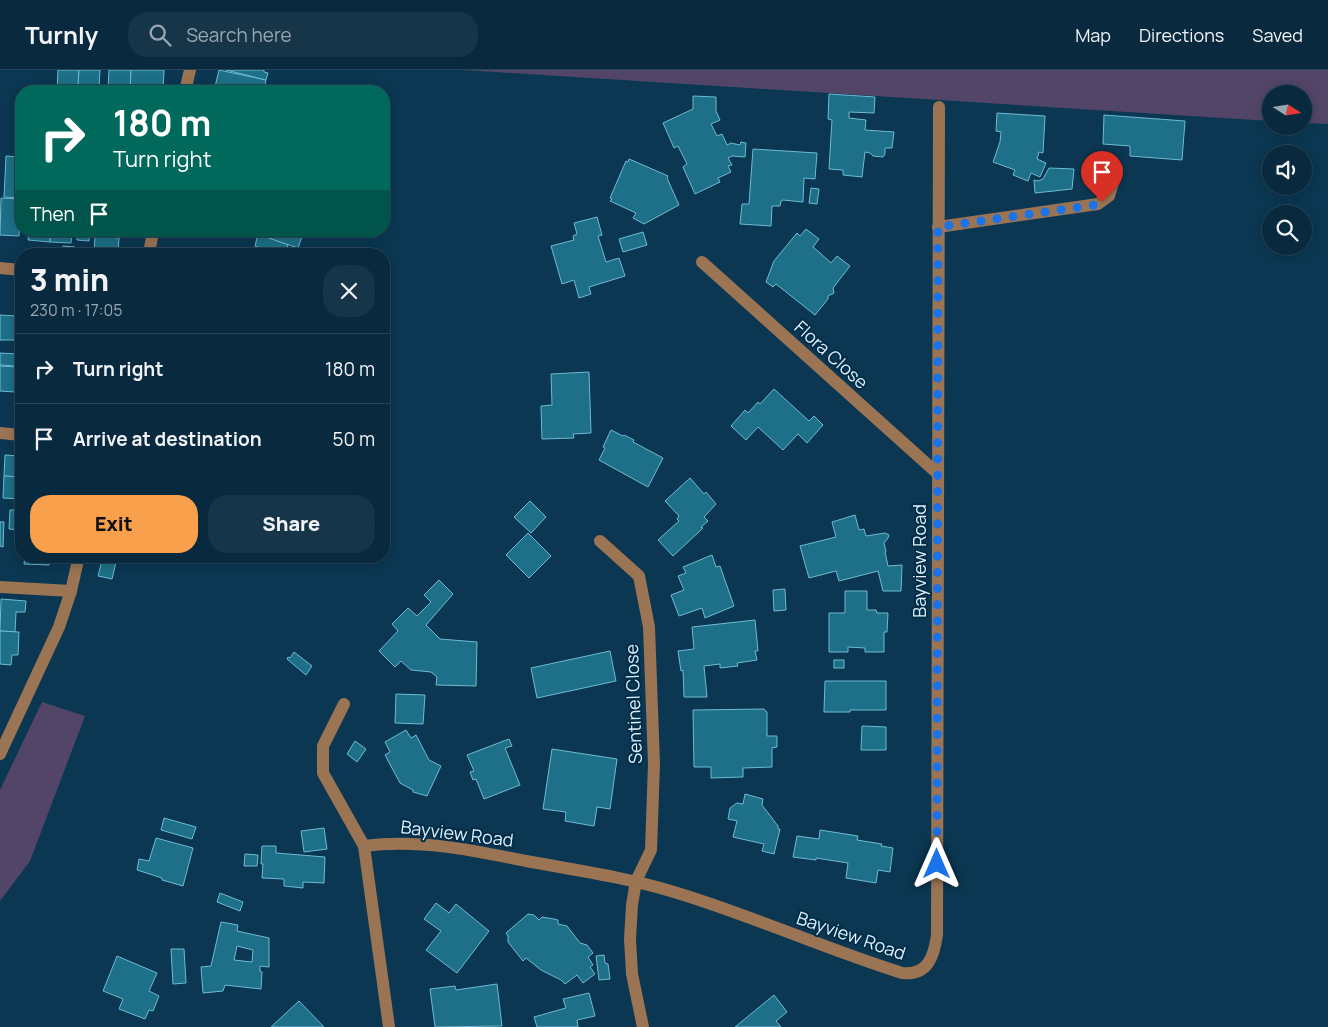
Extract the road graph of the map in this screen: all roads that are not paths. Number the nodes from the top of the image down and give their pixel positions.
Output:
1 (190, 70) edge
2 (186, 85) edge
3 (939, 107) dead end
4 (1117, 169) dead end
5 (938, 227) junction
6 (702, 262) dead end
7 (0, 268) edge
8 (15, 269) edge
9 (0, 433) edge
10 (15, 434) edge
11 (937, 473) junction
12 (600, 541) dead end
13 (77, 563) edge
14 (0, 587) edge
15 (71, 591) junction
16 (344, 704) dead end
17 (2, 747) edge
18 (364, 846) junction
19 (636, 881) junction
20 (389, 1027) edge
21 (643, 1027) edge

1 - 2 street
3 - 5 street, Bayview Road
4 - 5 street
5 - 11 street, Bayview Road
6 - 11 street, Flora Close
7 - 8 street
9 - 10 street
11 - 19 street, Bayview Road
12 - 19 street, Sentinel Close
13 - 15 street
14 - 15 street
15 - 17 street
16 - 18 street
18 - 19 street, Bayview Road
18 - 20 street
19 - 21 street, Sentinel Close

